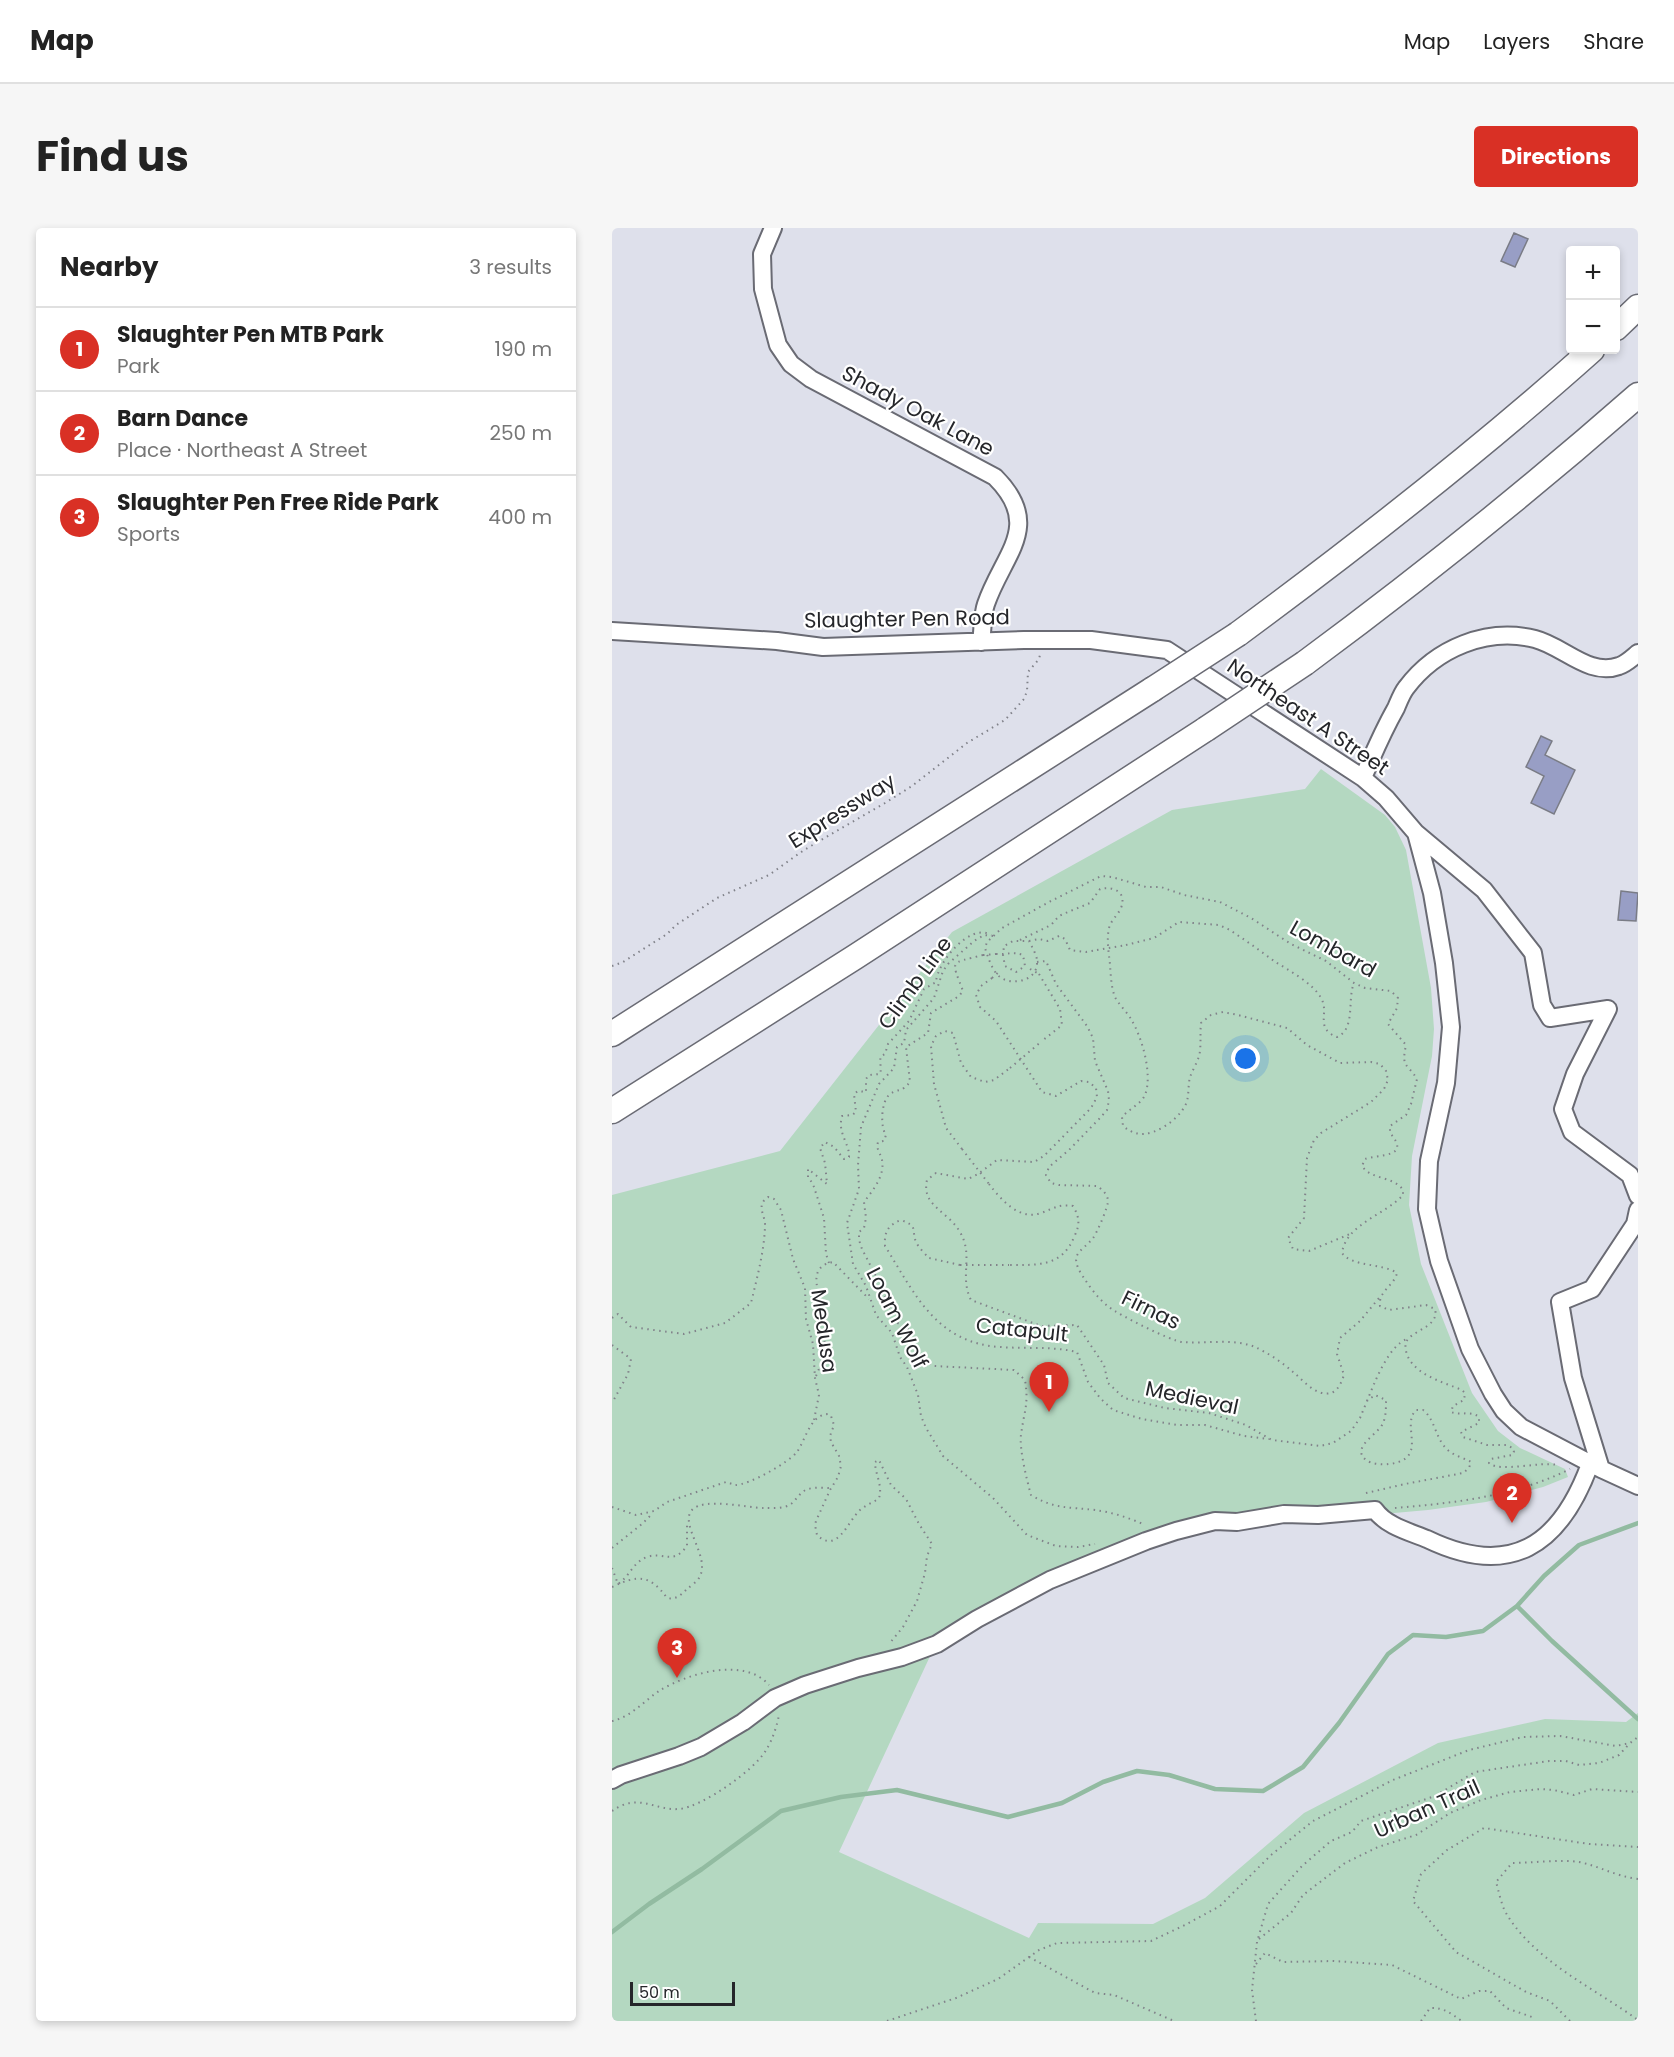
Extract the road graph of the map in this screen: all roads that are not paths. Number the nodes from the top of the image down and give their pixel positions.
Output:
1 (773, 228) edge
2 (1638, 307) edge
3 (1620, 324) edge
4 (1587, 354) edge
5 (1638, 395) edge
6 (612, 631) edge
7 (981, 642) junction
8 (1167, 650) joint
9 (1638, 653) edge
10 (1363, 778) junction
11 (1416, 833) junction
12 (612, 1034) edge
13 (612, 1111) edge
14 (1638, 1197) edge
15 (1638, 1210) edge
16 (1592, 1465) junction
17 (1638, 1486) edge
18 (612, 1780) edge

1 - 7 street, Shady Oak Lane
2 - 3 highway
4 - 12 highway, bridge
5 - 13 highway, bridge
6 - 7 street, Slaughter Pen Road
7 - 8 street, Slaughter Pen Road
8 - 10 street, Northeast A Street
9 - 10 street
10 - 11 street, Northeast A Street
11 - 14 street
11 - 16 street, Northeast A Street
15 - 16 street
16 - 17 street, Northeast A Street
16 - 18 street

